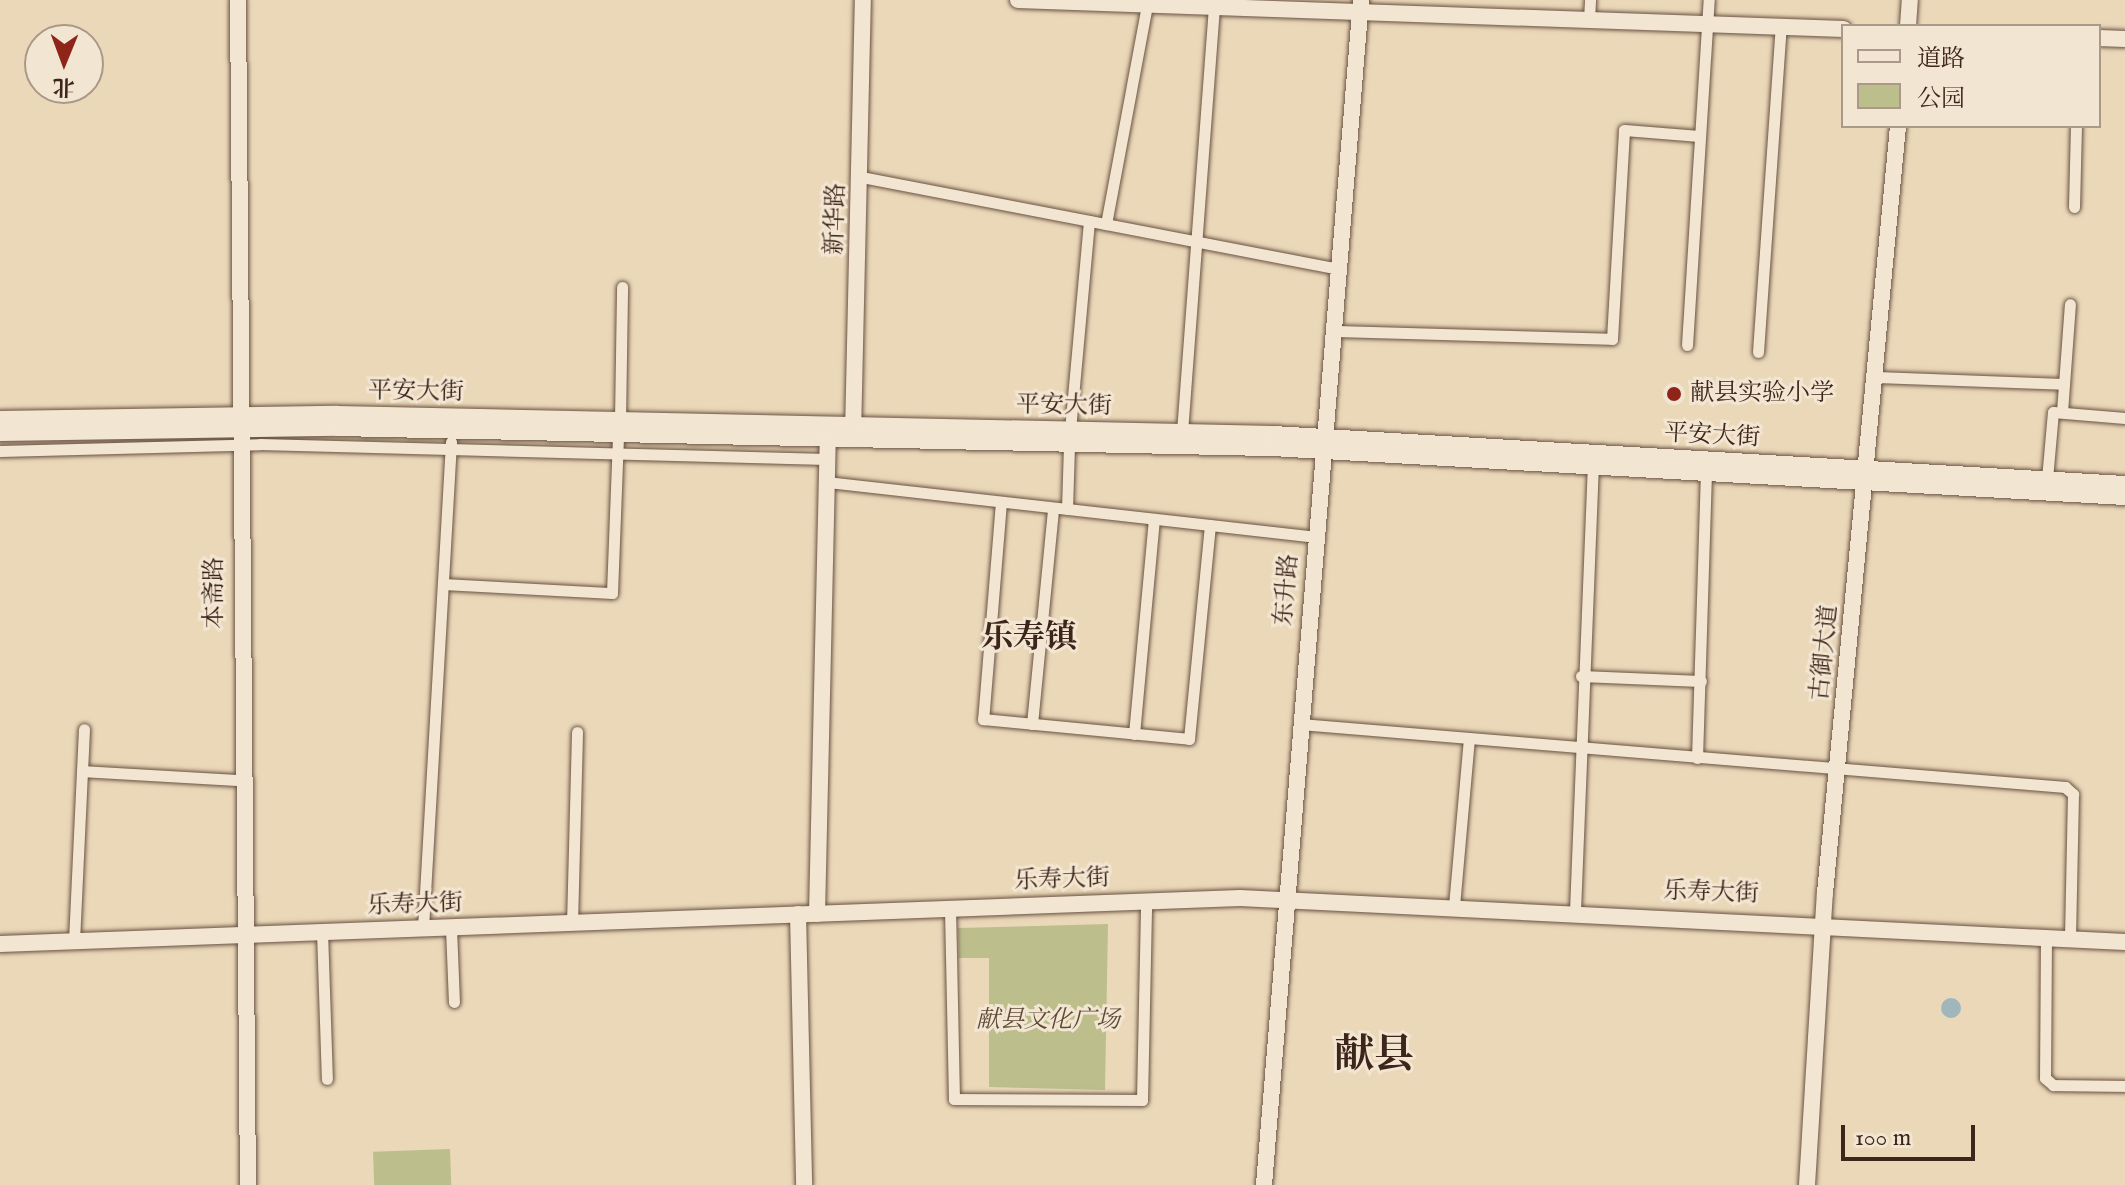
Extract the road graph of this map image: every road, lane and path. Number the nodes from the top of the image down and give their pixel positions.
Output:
1 (238, 0) edge
2 (852, 0) edge
3 (863, 0) edge
4 (1018, 0) edge
5 (1590, 0) edge
6 (1709, 0) edge
7 (1910, 0) edge
8 (1151, 3) edge
9 (1360, 6) edge
10 (1214, 7) junction
11 (1589, 20) junction
12 (1709, 24) junction
13 (1908, 24) edge
14 (1781, 27) junction
15 (1841, 29) edge
16 (2101, 38) edge
17 (2125, 39) edge
18 (1898, 128) edge
19 (2076, 128) edge
20 (1700, 136) junction
21 (861, 177) junction
22 (2074, 207) dead end
23 (1089, 221) junction
24 (1106, 224) junction
25 (1191, 241) junction
26 (1338, 269) junction
27 (622, 287) dead end
28 (2070, 304) dead end
29 (1333, 331) junction
30 (1687, 345) dead end
31 (1758, 352) dead end
32 (1875, 377) junction
33 (2064, 384) junction
34 (2062, 412) junction
35 (2125, 418) edge
36 (0, 419) edge
37 (619, 427) junction
38 (239, 429) junction
39 (452, 430) junction
40 (1182, 432) junction
41 (0, 433) edge
42 (843, 433) junction
43 (1070, 437) junction
44 (1323, 444) junction
45 (451, 449) junction
46 (0, 451) edge
47 (617, 453) junction
48 (827, 459) junction
49 (1593, 466) junction
50 (1706, 473) junction
51 (1866, 475) junction
52 (2047, 479) junction
53 (827, 482) junction
54 (2125, 484) edge
55 (2125, 497) edge
56 (1001, 502) junction
57 (1053, 508) junction
58 (1067, 509) junction
59 (1154, 519) junction
60 (1210, 525) junction
61 (1316, 537) junction
62 (444, 584) junction
63 (1581, 676) junction
64 (1701, 681) junction
65 (1032, 724) junction
66 (1300, 724) junction
67 (84, 729) dead end
68 (577, 732) dead end
69 (1134, 734) junction
70 (1469, 739) junction
71 (1579, 749) junction
72 (1697, 758) junction
73 (1838, 767) junction
74 (82, 771) junction
75 (240, 780) junction
76 (1285, 900) junction
77 (1146, 902) junction
78 (1454, 906) junction
79 (950, 908) junction
80 (1575, 911) junction
81 (798, 914) junction
82 (817, 914) junction
83 (1823, 922) junction
84 (572, 924) junction
85 (423, 928) junction
86 (451, 928) junction
87 (322, 931) junction
88 (242, 934) junction
89 (2046, 937) junction
90 (2070, 938) junction
91 (74, 941) junction
92 (2125, 942) edge
93 (0, 944) edge
94 (454, 1002) dead end
95 (327, 1079) dead end
96 (2125, 1086) edge
97 (248, 1185) edge
98 (804, 1185) edge
99 (1264, 1185) edge
100 (1807, 1185) edge

1 - 38 main road, 本斋路
2 - 42 main road, 新华路
3 - 21 main road, 新华路
4 - 8 main road
5 - 11 street
6 - 12 street
7 - 13 main road
8 - 10 main road
8 - 24 street
9 - 10 main road
9 - 11 main road
9 - 26 main road, 东升路
10 - 25 street
11 - 12 main road
12 - 14 main road
12 - 20 street
14 - 15 main road
14 - 31 street
16 - 17 main road
18 - 32 main road, 古御大道
19 - 22 street
20 - 29 street
20 - 30 street
21 - 23 street
21 - 42 main road, 新华路
23 - 24 street
23 - 43 street
24 - 25 street
25 - 26 street
25 - 40 street
26 - 29 main road, 东升路
27 - 37 street
28 - 33 street
29 - 44 main road, 东升路
32 - 33 street
32 - 51 main road, 古御大道
33 - 34 street
34 - 35 street
34 - 52 street
36 - 38 main road, 平安大街
37 - 38 main road, 平安大街
37 - 39 main road, 平安大街
37 - 42 main road, 平安大街
37 - 47 street
38 - 39 main road, 平安大街
38 - 41 main road, 平安大街
38 - 45 street
38 - 46 street
38 - 75 main road, 本斋路
39 - 45 street
40 - 43 main road, 平安大街
40 - 44 main road, 平安大街
42 - 43 main road, 平安大街
42 - 48 main road
43 - 44 main road, 平安大街
43 - 58 street
44 - 49 main road, 平安大街
44 - 51 main road, 平安大街
44 - 61 main road, 东升路
45 - 47 street
45 - 62 street
47 - 48 street
47 - 62 street
48 - 53 main road
49 - 50 main road, 平安大街
49 - 63 street
50 - 51 main road, 平安大街
50 - 64 street
51 - 52 main road, 平安大街
51 - 55 main road, 平安大街
51 - 73 main road, 古御大道
52 - 54 main road, 平安大街
53 - 56 street
53 - 82 main road
56 - 57 street
56 - 65 street
57 - 58 street
57 - 65 street
58 - 59 street
59 - 60 street
59 - 69 street
60 - 61 street
60 - 69 street
61 - 66 main road, 东升路
62 - 85 street
63 - 64 street
63 - 71 street
64 - 72 street
65 - 69 street
66 - 70 street
66 - 76 main road, 东升路
67 - 74 street
68 - 84 street
70 - 71 street
70 - 78 street
71 - 72 street
71 - 80 street
72 - 73 street
73 - 83 main road, 古御大道
73 - 90 street
74 - 75 street
74 - 91 street
75 - 88 main road, 本斋路
76 - 77 main road, 乐寿大街
76 - 78 main road, 乐寿大街
76 - 99 main road, 东升路
77 - 79 main road, 乐寿大街
77 - 79 street
78 - 80 main road, 乐寿大街
79 - 82 main road, 乐寿大街
80 - 83 main road, 乐寿大街
81 - 82 main road, 乐寿大街
81 - 84 main road, 乐寿大街
81 - 98 main road
83 - 89 main road, 乐寿大街
83 - 100 main road, 古御大道
84 - 86 main road, 乐寿大街
85 - 86 main road, 乐寿大街
85 - 87 main road, 乐寿大街
86 - 94 street
87 - 88 main road, 乐寿大街
87 - 95 street
88 - 91 main road, 乐寿大街
88 - 97 main road, 本斋路
89 - 90 main road, 乐寿大街
89 - 96 street
90 - 92 main road, 乐寿大街
91 - 93 main road, 乐寿大街

